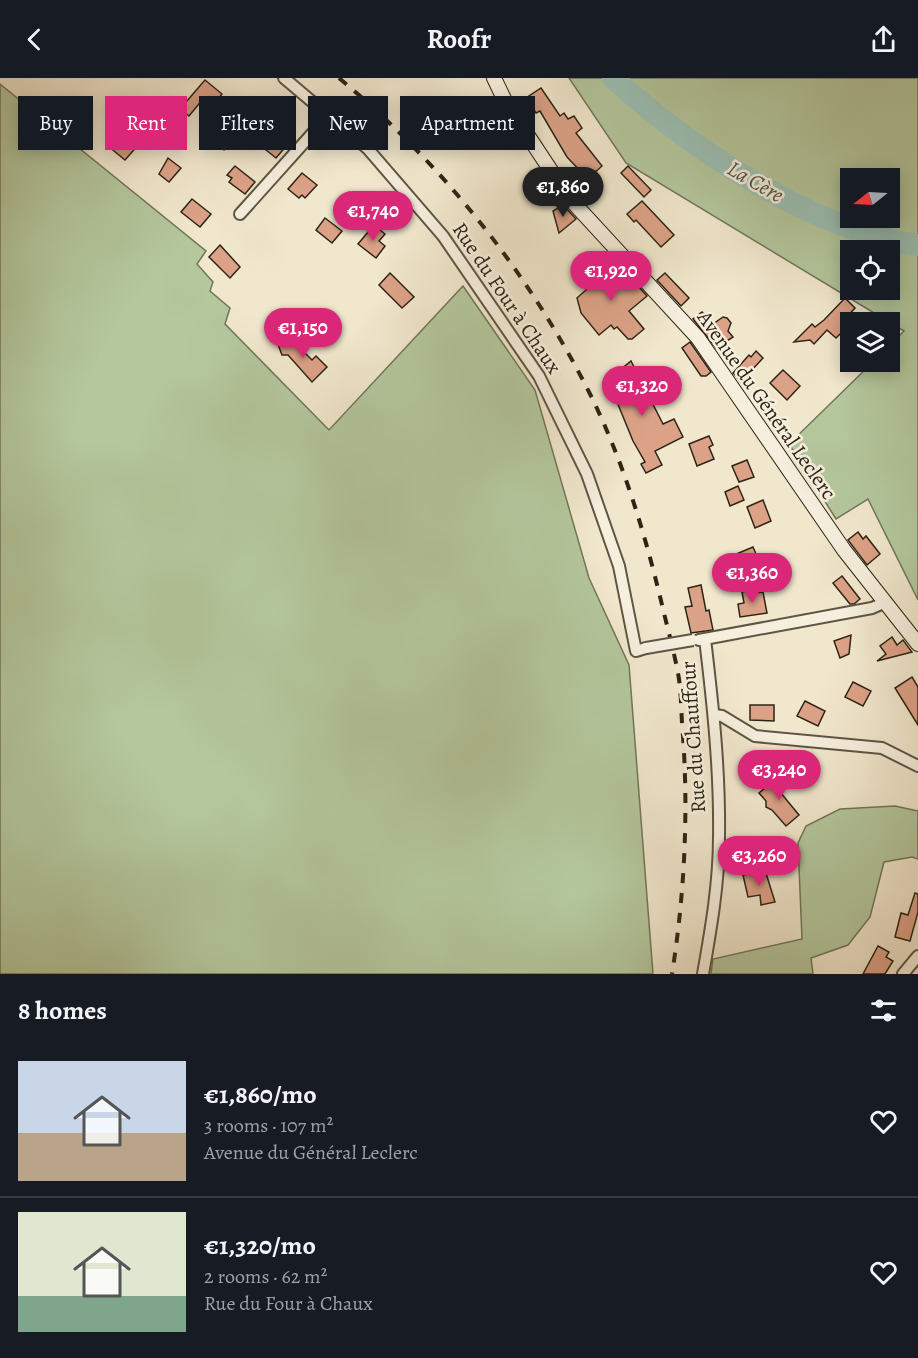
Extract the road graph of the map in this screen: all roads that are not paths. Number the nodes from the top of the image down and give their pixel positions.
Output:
1 (284, 78) edge
2 (494, 78) edge
3 (308, 100) edge
4 (308, 138) edge
5 (369, 150) edge
6 (240, 214) dead end
7 (886, 602) junction
8 (705, 639) junction
9 (918, 644) edge
10 (714, 715) junction
11 (918, 766) edge
12 (918, 956) edge
13 (703, 974) edge
14 (903, 974) edge

1 - 3 street, Rue du Four à Chaux
2 - 7 street, Avenue du Général Leclerc
4 - 6 street
5 - 8 street, Rue du Four à Chaux, bridge
7 - 8 street
7 - 9 street, Avenue du Général Leclerc
8 - 10 street, Rue du Chauffour
10 - 11 street
10 - 13 street, Rue du Chauffour
12 - 14 street

